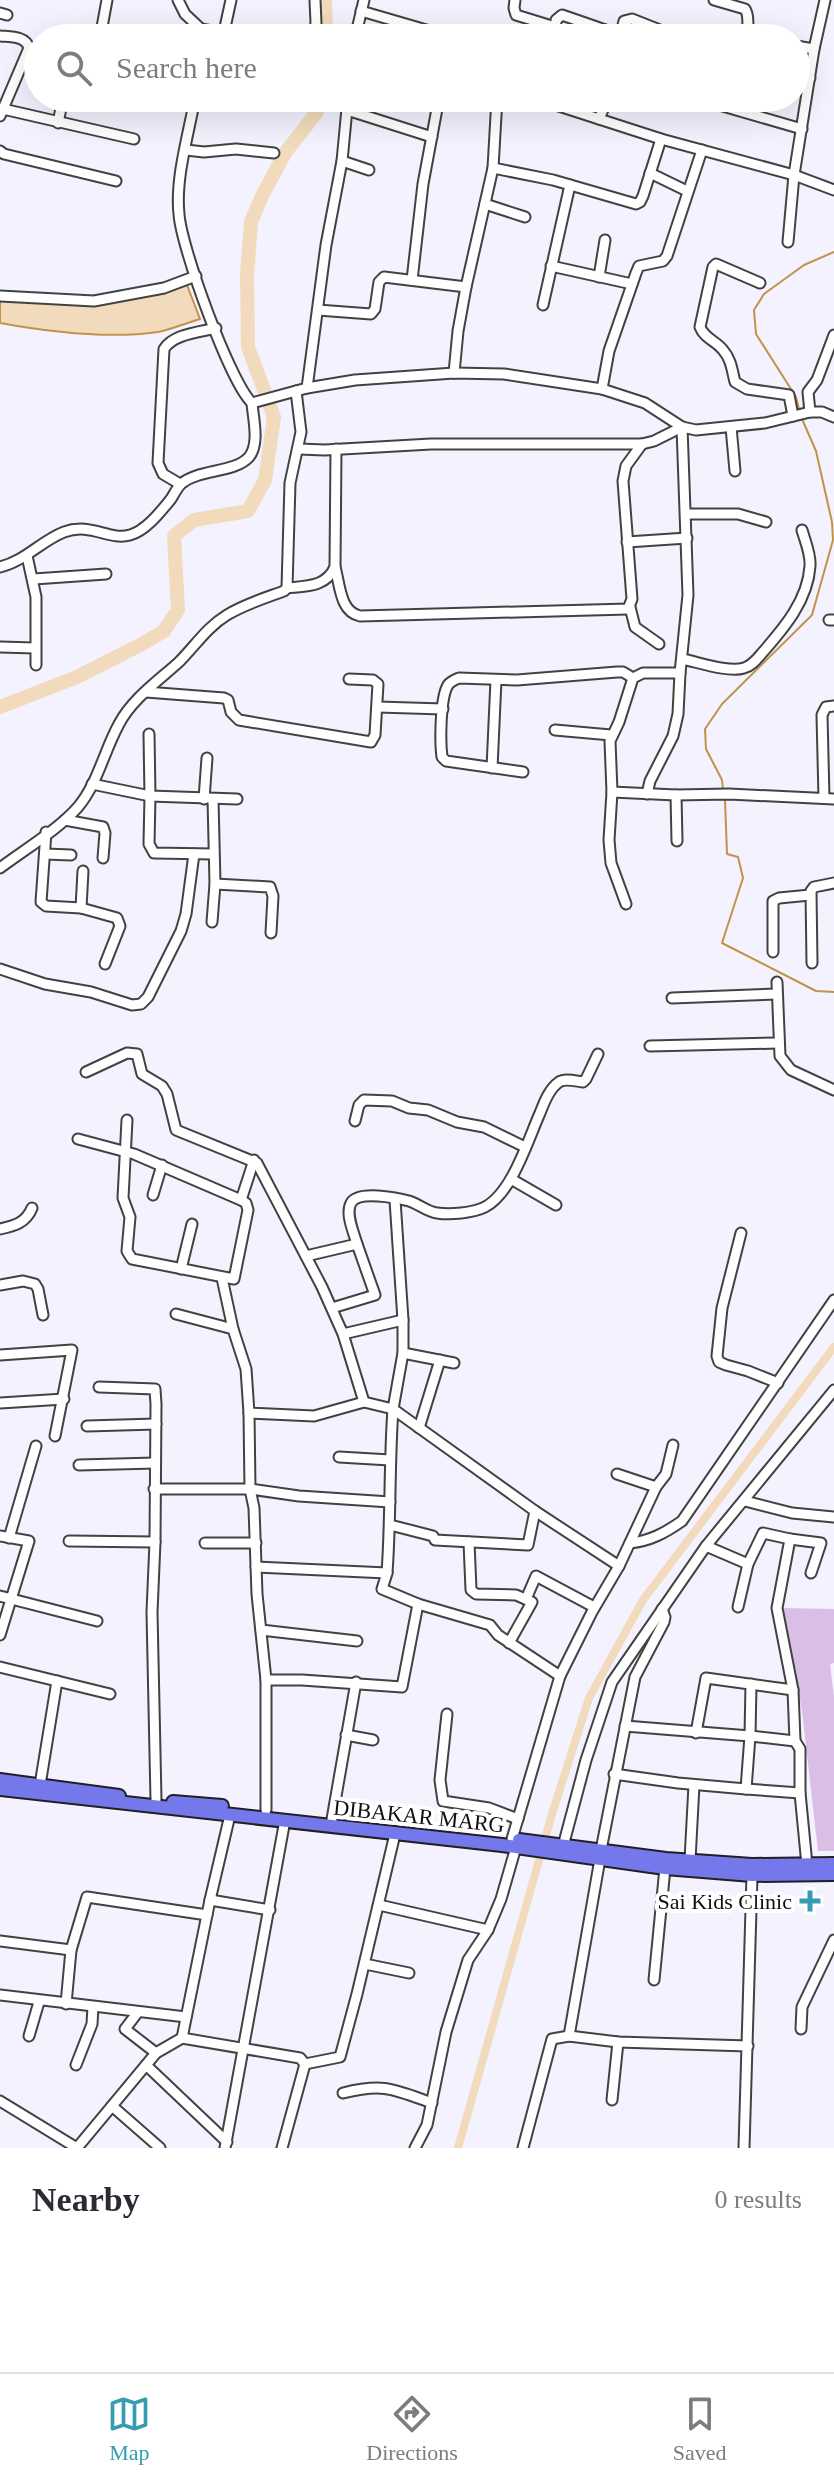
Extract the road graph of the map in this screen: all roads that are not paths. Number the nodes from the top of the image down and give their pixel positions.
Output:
1 (107, 0) edge
2 (178, 0) edge
3 (231, 0) edge
4 (315, 0) edge
5 (364, 0) edge
6 (515, 0) edge
7 (714, 0) edge
8 (825, 0) edge
9 (361, 11) junction
10 (103, 24) edge
11 (194, 24) edge
12 (226, 24) edge
13 (316, 24) edge
14 (358, 24) edge
15 (405, 24) edge
16 (545, 24) edge
17 (556, 24) edge
18 (589, 24) edge
19 (623, 24) edge
20 (645, 24) edge
21 (747, 24) edge
22 (0, 36) edge
23 (24, 40) edge
24 (810, 48) edge
25 (814, 49) junction
26 (24, 60) edge
27 (810, 78) edge
28 (2, 112) edge
29 (60, 112) edge
30 (193, 112) edge
31 (347, 112) edge
32 (353, 112) edge
33 (436, 112) edge
34 (496, 112) edge
35 (577, 112) edge
36 (602, 112) edge
37 (743, 112) edge
38 (805, 112) edge
39 (599, 119) junction
40 (58, 123) junction
41 (802, 129) junction
42 (432, 137) junction
43 (134, 139) dead end
44 (661, 139) junction
45 (186, 150) junction
46 (702, 150) junction
47 (0, 151) edge
48 (274, 153) dead end
49 (342, 161) junction
50 (493, 168) junction
51 (369, 170) dead end
52 (650, 173) junction
53 (794, 175) junction
54 (116, 181) dead end
55 (570, 185) junction
56 (834, 190) edge
57 (687, 191) junction
58 (485, 204) junction
59 (525, 217) dead end
60 (605, 240) dead end
61 (788, 242) dead end
62 (551, 266) junction
63 (599, 277) junction
64 (197, 279) junction
65 (412, 280) junction
66 (760, 283) dead end
67 (632, 284) junction
68 (466, 287) junction
69 (0, 296) edge
70 (543, 305) dead end
71 (318, 310) junction
72 (214, 325) junction
73 (834, 335) edge
74 (454, 373) junction
75 (307, 388) junction
76 (602, 389) junction
77 (296, 391) junction
78 (254, 403) junction
79 (801, 414) junction
80 (834, 417) edge
81 (682, 427) junction
82 (731, 427) junction
83 (642, 444) junction
84 (299, 449) junction
85 (336, 449) junction
86 (735, 471) dead end
87 (180, 484) junction
88 (686, 514) junction
89 (766, 522) dead end
90 (802, 530) dead end
91 (687, 538) junction
92 (627, 542) junction
93 (27, 556) junction
94 (0, 567) edge
95 (335, 567) junction
96 (106, 574) dead end
97 (34, 579) junction
98 (287, 588) junction
99 (630, 607) junction
100 (659, 644) dead end
101 (0, 647) edge
102 (35, 648) junction
103 (682, 659) junction
104 (36, 665) dead end
105 (680, 673) junction
106 (633, 678) junction
107 (349, 679) dead end
108 (496, 680) junction
109 (146, 692) junction
110 (834, 706) edge
111 (378, 707) junction
112 (443, 709) junction
113 (555, 730) dead end
114 (149, 734) dead end
115 (611, 735) junction
116 (207, 758) dead end
117 (492, 768) junction
118 (523, 772) dead end
119 (92, 784) junction
120 (612, 792) junction
121 (647, 794) junction
122 (676, 795) junction
123 (150, 796) junction
124 (208, 799) junction
125 (237, 799) dead end
126 (829, 799) edge
127 (65, 820) junction
128 (46, 832) junction
129 (677, 841) dead end
130 (45, 854) junction
131 (194, 854) junction
132 (213, 854) junction
133 (71, 855) dead end
134 (103, 858) dead end
135 (0, 868) edge
136 (83, 871) dead end
137 (834, 883) edge
138 (215, 884) junction
139 (810, 895) junction
140 (626, 904) dead end
141 (81, 908) junction
142 (212, 922) dead end
143 (271, 933) dead end
144 (773, 952) dead end
145 (812, 963) dead end
146 (105, 964) dead end
147 (0, 969) edge
148 (777, 982) dead end
149 (777, 994) junction
150 (672, 998) dead end
151 (778, 1043) junction
152 (650, 1046) dead end
153 (598, 1054) dead end
154 (86, 1072) dead end
155 (834, 1090) edge
156 (127, 1120) dead end
157 (355, 1121) dead end
158 (78, 1139) dead end
159 (525, 1147) junction
160 (124, 1151) junction
161 (254, 1160) junction
162 (162, 1165) junction
163 (511, 1179) junction
164 (153, 1195) dead end
165 (241, 1200) junction
166 (395, 1200) junction
167 (556, 1205) dead end
168 (32, 1208) dead end
169 (192, 1224) dead end
170 (0, 1229) edge
171 (741, 1233) dead end
172 (357, 1244) junction
173 (306, 1256) junction
174 (181, 1269) junction
175 (222, 1278) junction
176 (0, 1285) edge
177 (834, 1300) edge
178 (332, 1308) junction
179 (176, 1314) dead end
180 (43, 1315) dead end
181 (403, 1320) junction
182 (233, 1329) junction
183 (343, 1334) junction
184 (403, 1353) junction
185 (0, 1355) edge
186 (440, 1360) junction
187 (454, 1363) dead end
188 (778, 1383) junction
189 (99, 1387) dead end
190 (834, 1390) edge
191 (64, 1399) junction
192 (364, 1402) junction
193 (0, 1403) edge
194 (393, 1409) junction
195 (249, 1413) junction
196 (156, 1424) junction
197 (87, 1426) dead end
198 (419, 1428) junction
199 (55, 1436) dead end
200 (673, 1445) dead end
201 (36, 1446) dead end
202 (339, 1457) dead end
203 (390, 1460) junction
204 (155, 1463) junction
205 (79, 1465) dead end
206 (617, 1474) dead end
207 (656, 1487) junction
208 (154, 1489) junction
209 (250, 1489) junction
210 (745, 1501) junction
211 (390, 1502) junction
212 (535, 1511) junction
213 (834, 1517) edge
214 (390, 1525) junction
215 (4, 1537) edge
216 (790, 1539) junction
217 (69, 1541) dead end
218 (155, 1542) junction
219 (469, 1542) junction
220 (205, 1543) dead end
221 (256, 1543) junction
222 (630, 1543) junction
223 (706, 1546) junction
224 (748, 1564) junction
225 (619, 1566) junction
226 (256, 1567) junction
227 (387, 1573) junction
228 (811, 1573) dead end
229 (0, 1596) edge
230 (11, 1598) junction
231 (526, 1599) junction
232 (418, 1604) junction
233 (594, 1607) junction
234 (738, 1607) dead end
235 (662, 1609) junction
236 (97, 1621) dead end
237 (261, 1630) junction
238 (0, 1635) edge
239 (357, 1641) dead end
240 (509, 1643) junction
241 (0, 1667) edge
242 (560, 1676) junction
243 (266, 1680) junction
244 (57, 1681) junction
245 (356, 1682) junction
246 (751, 1684) junction
247 (793, 1690) junction
248 (110, 1694) dead end
249 (447, 1714) dead end
250 (625, 1726) junction
251 (696, 1733) junction
252 (346, 1735) junction
253 (750, 1736) junction
254 (373, 1740) dead end
255 (795, 1741) junction
256 (614, 1774) junction
257 (0, 1780) edge
258 (40, 1785) junction
259 (694, 1785) junction
260 (0, 1789) edge
261 (746, 1789) junction
262 (800, 1793) junction
263 (156, 1800) junction
264 (230, 1815) junction
265 (276, 1815) junction
266 (332, 1819) junction
267 (518, 1819) junction
268 (395, 1834) junction
269 (514, 1843) junction
270 (558, 1849) junction
271 (600, 1854) junction
272 (690, 1860) junction
273 (834, 1864) edge
274 (807, 1865) junction
275 (665, 1868) junction
276 (834, 1874) edge
277 (752, 1875) junction
278 (210, 1900) junction
279 (379, 1905) junction
280 (270, 1910) junction
281 (207, 1915) junction
282 (488, 1930) junction
283 (834, 1940) edge
284 (0, 1941) edge
285 (71, 1950) junction
286 (365, 1964) junction
287 (409, 1973) dead end
288 (654, 1980) dead end
289 (0, 1995) edge
290 (39, 2002) junction
291 (66, 2004) junction
292 (93, 2007) junction
293 (138, 2012) junction
294 (186, 2017) junction
295 (801, 2029) dead end
296 (29, 2036) dead end
297 (569, 2036) junction
298 (182, 2038) junction
299 (618, 2042) junction
300 (748, 2046) junction
301 (244, 2049) junction
302 (156, 2053) junction
303 (305, 2064) junction
304 (76, 2065) dead end
305 (146, 2065) junction
306 (343, 2093) dead end
307 (612, 2100) dead end
308 (0, 2101) edge
309 (432, 2103) junction
310 (112, 2106) junction
311 (226, 2145) edge
312 (160, 2148) edge
313 (282, 2148) edge
314 (415, 2148) edge
315 (523, 2148) edge
316 (744, 2148) edge

1 - 10 street
2 - 11 street
3 - 12 street
4 - 13 street
5 - 9 street
6 - 16 street
7 - 21 street
8 - 25 street
9 - 14 street
9 - 15 street
17 - 18 street
19 - 20 street
22 - 23 street
24 - 25 street
25 - 27 street
26 - 28 street
28 - 40 street
29 - 40 street
30 - 45 street
31 - 49 street
32 - 42 street
33 - 42 street
34 - 50 street
35 - 39 street
36 - 39 street
37 - 41 street
38 - 41 street
39 - 44 street
40 - 43 street
41 - 53 street
42 - 65 street
44 - 46 street
44 - 52 street
45 - 48 street
45 - 64 street
46 - 53 street
46 - 57 street
47 - 54 street
49 - 51 street
49 - 71 street
50 - 55 street
50 - 58 street
52 - 55 street
52 - 57 street
53 - 56 street
53 - 61 street
55 - 62 street
57 - 67 street
58 - 59 street
58 - 68 street
60 - 63 street
62 - 63 street
62 - 70 street
63 - 67 street
64 - 69 street
64 - 72 street
65 - 68 street
65 - 71 street
66 - 79 street
67 - 76 street
68 - 74 street
71 - 75 street
72 - 78 street
72 - 87 street
73 - 79 street
74 - 75 street
74 - 76 street
75 - 77 street
76 - 81 street
77 - 78 street
77 - 84 street
78 - 87 street
79 - 80 street
79 - 82 street
81 - 82 street
81 - 83 street
81 - 88 street
82 - 86 street
83 - 85 street
83 - 92 street
84 - 85 street
84 - 98 street
85 - 95 street
87 - 93 street
88 - 89 street
88 - 91 street
90 - 103 street
91 - 92 street
91 - 103 street
92 - 99 street
93 - 94 street
93 - 97 street
95 - 98 street
95 - 99 street
96 - 97 street
97 - 102 street
98 - 109 street
99 - 100 street
101 - 102 street
102 - 104 street
103 - 105 street
105 - 106 street
105 - 121 street
106 - 108 street
106 - 115 street
107 - 111 street
108 - 112 street
108 - 117 street
109 - 111 street
109 - 119 street
110 - 126 street
111 - 112 street
112 - 117 street
113 - 115 street
114 - 123 street
115 - 120 street
116 - 124 street
117 - 118 street
119 - 123 street
119 - 127 street
120 - 121 street
120 - 140 street
121 - 122 street
122 - 126 street
122 - 129 street
123 - 124 street
123 - 131 street
124 - 125 street
124 - 132 street
127 - 128 street
127 - 134 street
128 - 130 street
128 - 135 street
130 - 133 street
130 - 141 street
131 - 132 street
131 - 147 street
132 - 138 street
136 - 141 street
137 - 139 street
138 - 142 street
138 - 143 street
139 - 144 street
139 - 145 street
141 - 146 street
148 - 149 street
149 - 150 street
149 - 151 street
151 - 152 street
151 - 155 street
153 - 159 street
154 - 161 street
156 - 160 street
157 - 159 street
158 - 160 street
159 - 163 street
160 - 162 street
160 - 174 street
161 - 165 street
161 - 173 street
162 - 164 street
162 - 165 street
163 - 166 street
163 - 167 street
165 - 175 street
166 - 172 street
166 - 181 street
168 - 170 street
169 - 174 street
171 - 188 street
172 - 173 street
172 - 178 street
173 - 178 street
174 - 175 street
175 - 182 street
176 - 180 street
177 - 188 street
178 - 183 street
179 - 182 street
181 - 183 street
181 - 184 street
182 - 195 street
183 - 192 street
184 - 186 street
184 - 194 street
185 - 191 street
186 - 187 street
186 - 198 street
188 - 222 street
189 - 196 street
190 - 210 street
191 - 193 street
191 - 199 street
192 - 194 street
192 - 195 street
194 - 198 street
194 - 203 street
195 - 209 street
196 - 197 street
196 - 204 street
198 - 212 street
200 - 207 street
201 - 215 street
202 - 203 street
203 - 211 street
204 - 205 street
204 - 208 street
206 - 207 street
207 - 222 street
208 - 209 street
208 - 218 street
209 - 211 street
209 - 221 street
210 - 213 street
210 - 223 street
211 - 214 street
212 - 219 street
212 - 225 street
214 - 219 street
214 - 227 street
215 - 230 street
216 - 224 street
216 - 228 street
216 - 247 street
217 - 218 street
218 - 263 street
219 - 231 street
220 - 221 street
221 - 226 street
222 - 225 street
223 - 224 street
223 - 235 street
224 - 234 street
225 - 233 street
226 - 227 street
226 - 237 street
227 - 232 street
229 - 230 street
230 - 236 street
230 - 238 street
231 - 233 street
231 - 240 street
232 - 240 street
232 - 245 street
233 - 242 street
235 - 250 street
235 - 270 street
237 - 239 street
237 - 243 street
240 - 242 street
241 - 244 street
242 - 267 street
243 - 245 street
243 - 265 street
244 - 248 street
244 - 258 street
245 - 252 street
246 - 247 street
246 - 251 street
246 - 253 street
247 - 255 street
249 - 267 street
250 - 251 street
250 - 256 street
251 - 253 street
252 - 254 street
252 - 266 street
253 - 255 street
253 - 261 street
255 - 262 street
256 - 259 street
256 - 271 street
257 - 258 main road, DIBAKAR MARG
258 - 263 main road, DIBAKAR MARG
259 - 261 street
259 - 272 street
260 - 264 main road, DIBAKAR MARG
261 - 262 street
262 - 274 street
263 - 265 main road, DIBAKAR MARG
264 - 265 main road, DIBAKAR MARG
264 - 278 street
265 - 266 main road, DIBAKAR MARG
265 - 268 main road, DIBAKAR MARG
265 - 280 street
266 - 269 main road, DIBAKAR MARG
267 - 269 street
268 - 269 main road, DIBAKAR MARG
268 - 279 street
269 - 270 main road, DIBAKAR MARG
269 - 282 street
270 - 271 main road, DIBAKAR MARG
271 - 272 main road, DIBAKAR MARG
271 - 275 main road, DIBAKAR MARG
271 - 297 street
272 - 274 main road, DIBAKAR MARG
273 - 274 main road, DIBAKAR MARG
275 - 277 main road, DIBAKAR MARG
275 - 288 street
276 - 277 main road, DIBAKAR MARG
277 - 300 street
278 - 280 street
278 - 281 street
279 - 282 street
279 - 286 street
280 - 301 street
281 - 285 street
281 - 294 street
282 - 309 street
283 - 295 street
284 - 285 street
285 - 291 street
286 - 287 street
286 - 303 street
289 - 290 street
290 - 291 street
290 - 296 street
291 - 292 street
292 - 293 street
292 - 304 street
293 - 294 street
293 - 302 street
294 - 298 street
297 - 299 street
297 - 315 street
298 - 301 street
298 - 302 street
299 - 300 street
299 - 307 street
300 - 316 street
301 - 303 street
301 - 311 street
302 - 305 street
303 - 313 street
305 - 310 street
305 - 311 street
306 - 309 street
308 - 310 street
309 - 314 street
310 - 312 street

